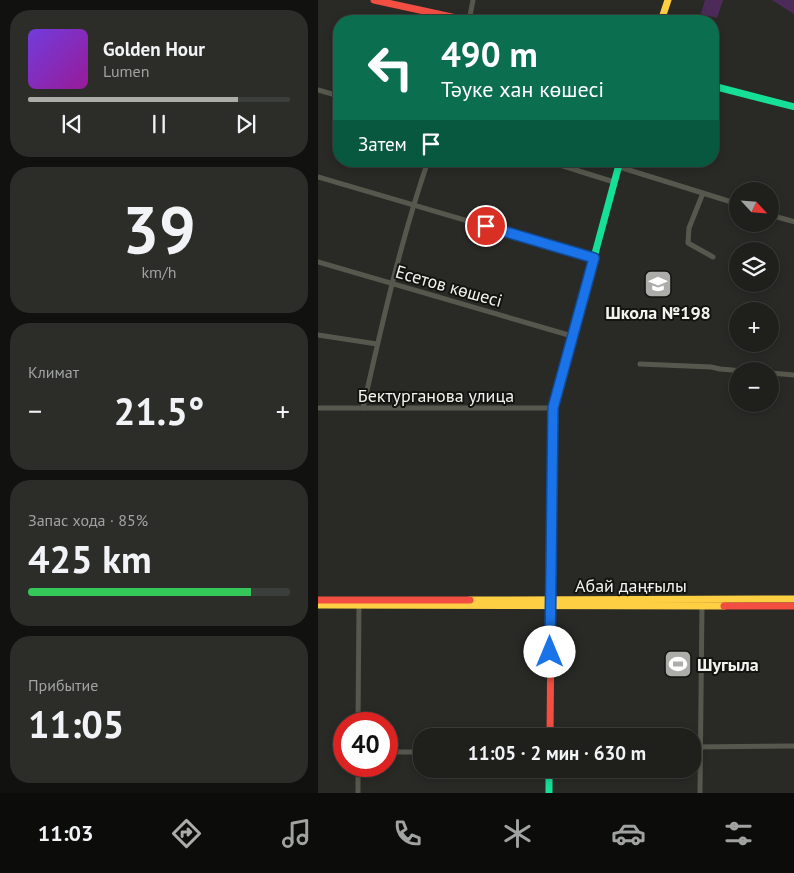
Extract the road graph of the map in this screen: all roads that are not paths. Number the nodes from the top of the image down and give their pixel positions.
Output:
1 (374, 0) edge
2 (473, 0) edge
3 (668, 0) edge
4 (443, 15) edge
5 (471, 15) edge
6 (664, 15) edge
7 (719, 88) edge
8 (318, 90) edge
9 (333, 94) edge
10 (794, 107) edge
11 (426, 167) edge
12 (566, 167) edge
13 (618, 167) edge
14 (628, 167) edge
15 (318, 177) edge
16 (614, 182) junction
17 (703, 193) junction
18 (729, 201) edge
19 (414, 205) junction
20 (779, 218) edge
21 (794, 222) edge
22 (594, 258) junction
23 (713, 258) dead end
24 (318, 262) edge
25 (391, 283) junction
26 (318, 335) edge
27 (572, 336) junction
28 (377, 344) junction
29 (640, 364) dead end
30 (729, 370) edge
31 (779, 374) edge
32 (794, 375) edge
33 (318, 408) edge
34 (363, 408) junction
35 (553, 408) junction
36 (794, 599) edge
37 (318, 600) edge
38 (550, 603) junction
39 (702, 603) junction
40 (318, 605) edge
41 (359, 605) junction
42 (794, 606) edge
43 (358, 712) edge
44 (550, 728) edge
45 (700, 728) edge
46 (794, 746) edge
47 (701, 747) edge
48 (398, 752) edge
49 (413, 752) edge
50 (358, 777) edge
51 (549, 778) edge
52 (700, 778) edge
53 (358, 793) edge
54 (549, 793) edge
55 (700, 793) edge

1 - 4 street
2 - 5 street
3 - 6 street
7 - 10 street
8 - 9 street
11 - 19 street
12 - 16 street
13 - 16 street
14 - 17 street
15 - 19 street
16 - 22 street
17 - 18 street
17 - 23 street
19 - 22 street
19 - 25 street
20 - 21 street
22 - 27 street
24 - 25 street, Есетов көшесі
25 - 27 street, Есетов көшесі
25 - 28 street
26 - 28 street
27 - 35 street
28 - 34 street
29 - 30 street
31 - 32 street
33 - 34 street, Бектурганова улица
34 - 35 street, Бектурганова улица
35 - 38 street
36 - 39 street, Абай даңғылы
37 - 38 street, Абай даңғылы
38 - 39 street, Абай даңғылы
38 - 41 street, Абай даңғылы
38 - 44 street
39 - 42 street, Абай даңғылы
39 - 45 street
40 - 41 street, Абай даңғылы
41 - 43 street
46 - 47 street
48 - 49 street
50 - 53 street
51 - 54 street
52 - 55 street

